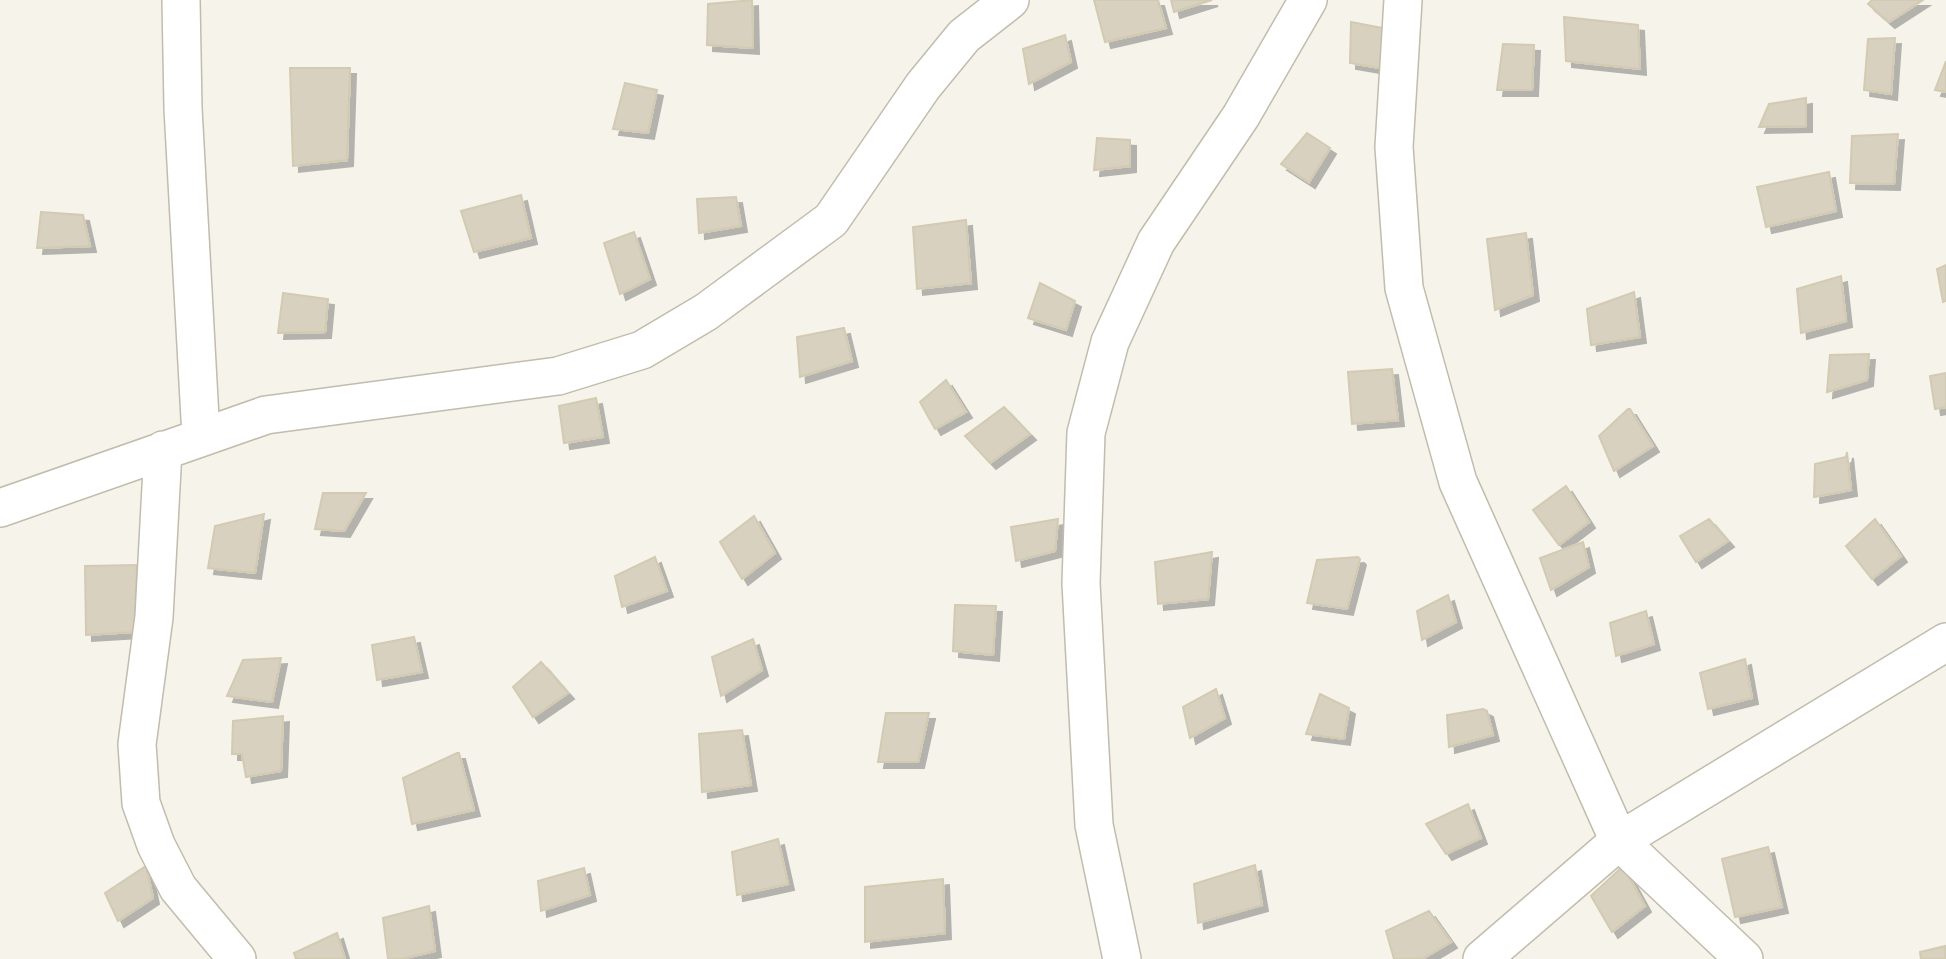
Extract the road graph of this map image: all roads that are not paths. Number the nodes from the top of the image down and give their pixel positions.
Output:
1 (181, 0) edge
2 (1010, 0) edge
3 (1308, 0) edge
4 (1404, 0) edge
5 (201, 437) junction
6 (163, 450) junction
7 (0, 508) edge
8 (1946, 642) edge
9 (1619, 841) junction
10 (237, 959) edge
11 (1122, 959) edge
12 (1482, 959) edge
13 (1744, 959) edge

1 - 5 street
2 - 5 street
3 - 11 street
4 - 9 street
5 - 6 street
6 - 7 street
6 - 10 street
8 - 9 street
9 - 12 street
9 - 13 street

